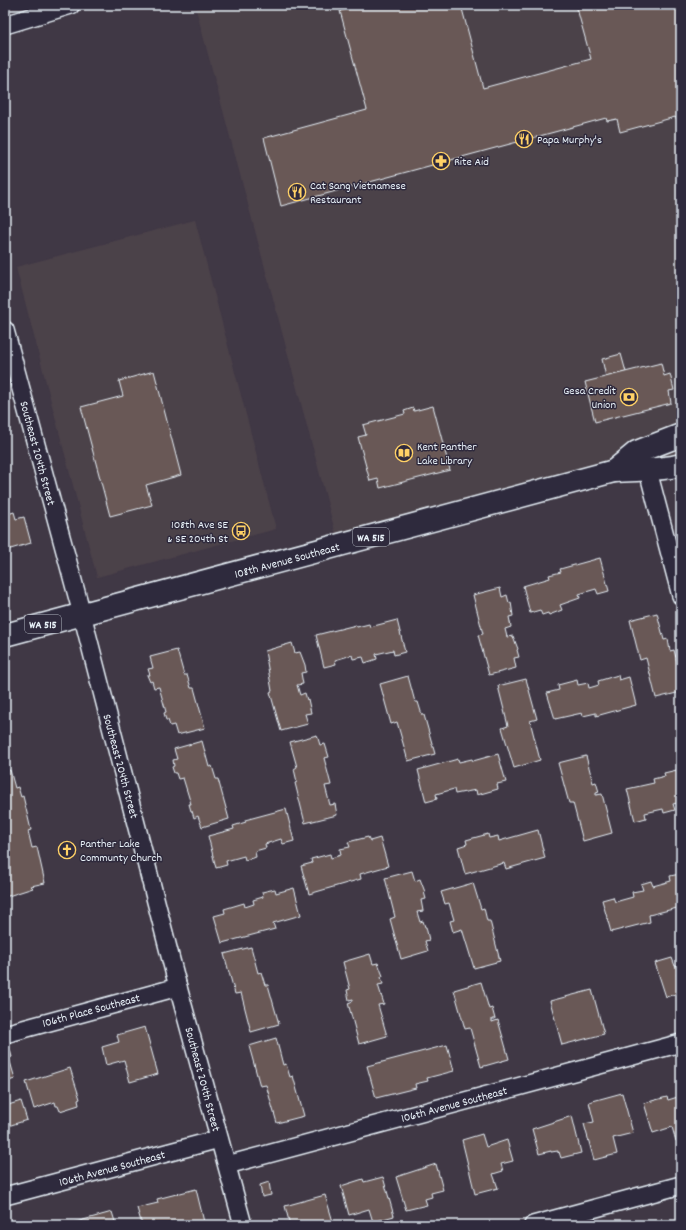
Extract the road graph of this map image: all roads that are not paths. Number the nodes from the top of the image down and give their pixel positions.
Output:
1 (70, 5) edge
2 (5, 25) edge
3 (5, 330) edge
4 (681, 435) edge
5 (681, 465) edge
6 (614, 471) junction
7 (648, 471) junction
8 (681, 596) edge
9 (82, 614) junction
10 (5, 635) edge
11 (178, 986) junction
12 (5, 1034) edge
13 (681, 1044) edge
14 (220, 1139) junction
15 (227, 1165) junction
16 (681, 1185) edge
17 (5, 1196) edge
18 (243, 1225) edge
19 (533, 1225) edge

1 - 2 street
3 - 9 street, Southeast 204th Street
4 - 6 main road, 108th Avenue Southeast / WA 515
5 - 7 main road, 108th Avenue Southeast / WA 515
6 - 7 main road, 108th Avenue Southeast / WA 515
6 - 9 main road, 108th Avenue Southeast / WA 515
7 - 8 street
9 - 10 main road, 108th Avenue Southeast / WA 515
9 - 11 street, Southeast 204th Street
11 - 12 street, 106th Place Southeast
11 - 14 street, Southeast 204th Street
13 - 15 street, 106th Avenue Southeast
14 - 15 street, Southeast 204th Street
14 - 17 street, 106th Avenue Southeast
15 - 18 street, Southeast 204th Street
16 - 19 street

